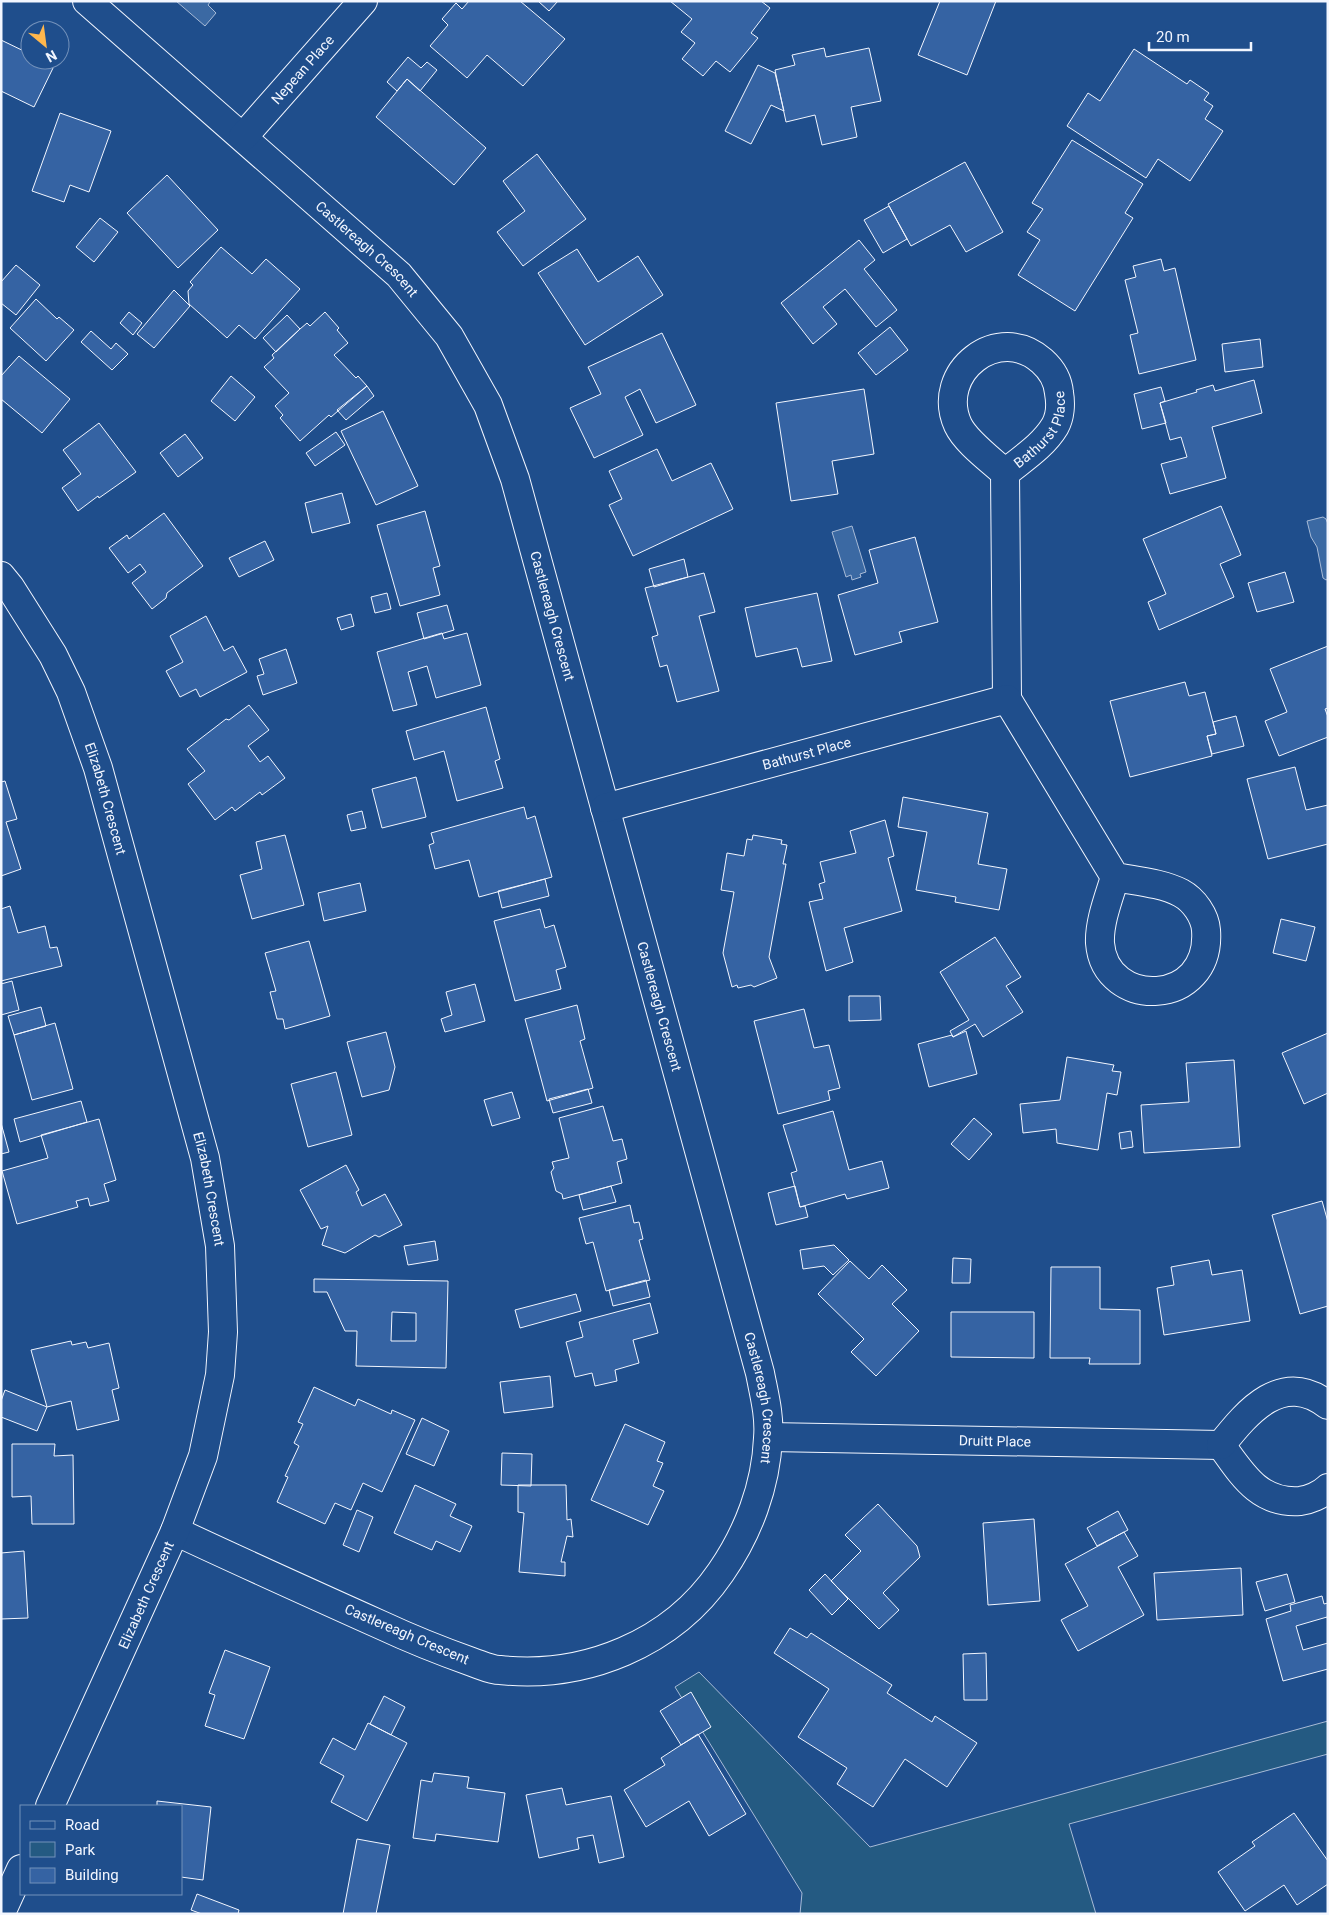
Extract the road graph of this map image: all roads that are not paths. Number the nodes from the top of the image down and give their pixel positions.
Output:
1 (87, 1) edge
2 (363, 1) edge
3 (243, 138) junction
4 (1005, 473) junction
5 (1, 576) edge
6 (1007, 699) junction
7 (605, 808) junction
8 (1115, 877) junction
9 (1328, 1405) edge
10 (769, 1437) junction
11 (1221, 1445) junction
12 (1328, 1488) edge
13 (175, 1531) junction
14 (50, 1805) edge
15 (20, 1871) edge
16 (1, 1913) edge

1 - 3 street, Castlereagh Crescent
2 - 3 street, Nepean Place
3 - 7 street, Castlereagh Crescent
4 - 4 street, Bathurst Place
4 - 6 street, Bathurst Place
5 - 13 street, Elizabeth Crescent
6 - 7 street, Bathurst Place
6 - 8 street
7 - 10 street, Castlereagh Crescent
8 - 8 street
9 - 11 street
10 - 11 street, Druitt Place
10 - 13 street, Castlereagh Crescent
11 - 12 street
13 - 14 street, Elizabeth Crescent
15 - 16 street

